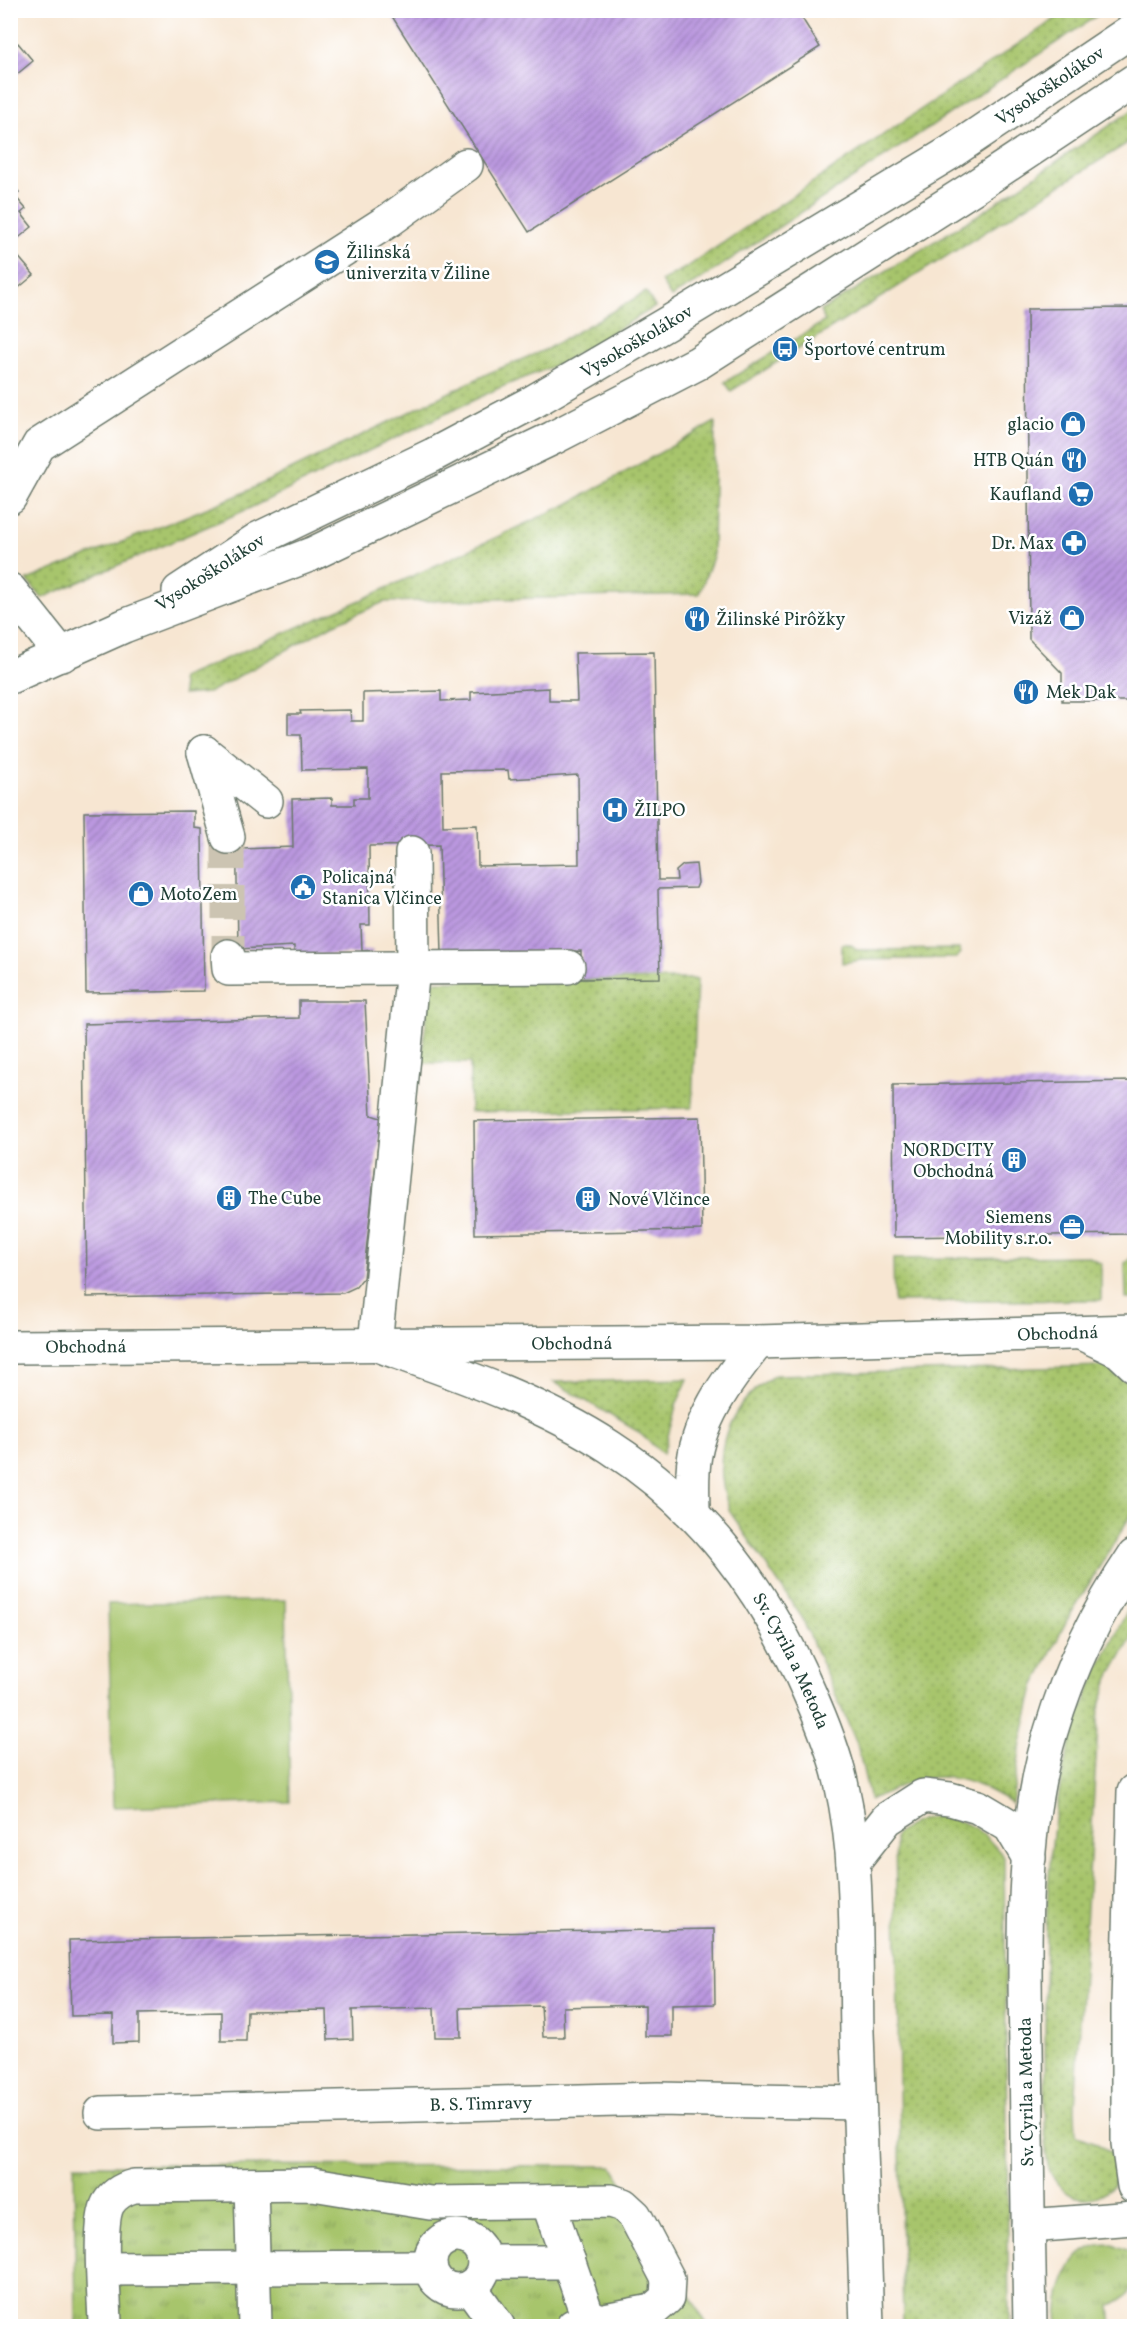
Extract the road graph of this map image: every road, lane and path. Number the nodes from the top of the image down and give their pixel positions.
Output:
1 (1134, 29) edge
2 (1134, 81) edge
3 (466, 165) dead end
4 (10, 497) edge
5 (10, 590) edge
6 (124, 626) junction
7 (62, 655) junction
8 (10, 677) edge
9 (266, 801) dead end
10 (228, 837) tunnel mouth
11 (412, 853) dead end
12 (228, 956) dead end
13 (568, 967) dead end
14 (413, 968) junction
15 (356, 1287) dead end
16 (1134, 1331) edge
17 (1082, 1333) junction
18 (758, 1342) junction
19 (375, 1344) junction
20 (10, 1347) edge
21 (1134, 1365) edge
22 (693, 1514) junction
23 (1134, 1556) edge
24 (1134, 1791) edge
25 (1029, 1858) junction
26 (853, 1862) junction
27 (1131, 2001) edge
28 (859, 2103) junction
29 (101, 2113) dead end
30 (251, 2185) junction
31 (1134, 2186) edge
32 (548, 2202) junction
33 (454, 2203) junction
34 (1134, 2218) edge
35 (1028, 2226) junction
36 (454, 2236) junction
37 (569, 2262) junction
38 (429, 2267) junction
39 (253, 2268) junction
40 (104, 2269) junction
41 (477, 2275) junction
42 (581, 2325) edge
43 (105, 2326) edge
44 (255, 2326) edge
45 (498, 2326) edge
46 (867, 2326) edge
47 (1030, 2326) edge

1 - 6 street, Vysokoškolákov
2 - 6 street, Vysokoškolákov
3 - 4 street
5 - 7 street
6 - 7 street, Vysokoškolákov
7 - 8 street, Vysokoškolákov
9 - 10 street
11 - 14 street
12 - 14 street
13 - 14 street
14 - 19 street
15 - 19 street
16 - 17 street, Obchodná
17 - 18 street, Obchodná
17 - 21 street
18 - 19 street, Obchodná
18 - 22 street
19 - 20 street, Obchodná
19 - 22 street, Sv. Cyrila a Metoda
22 - 26 street, Sv. Cyrila a Metoda
23 - 25 street, Sv. Cyrila a Metoda
24 - 27 street
25 - 26 street
25 - 35 street, Sv. Cyrila a Metoda
26 - 28 street, Sv. Cyrila a Metoda
27 - 31 street
28 - 29 street, B. S. Timravy
28 - 46 street, Sv. Cyrila a Metoda
30 - 33 street
30 - 39 street
30 - 40 street
32 - 33 street
32 - 37 street
32 - 42 street
33 - 36 street
34 - 35 street
35 - 47 street, Sv. Cyrila a Metoda
36 - 38 street
36 - 41 street
37 - 41 street
37 - 42 street
38 - 39 street
38 - 41 street
39 - 40 street
39 - 44 street
40 - 43 street
41 - 45 street

